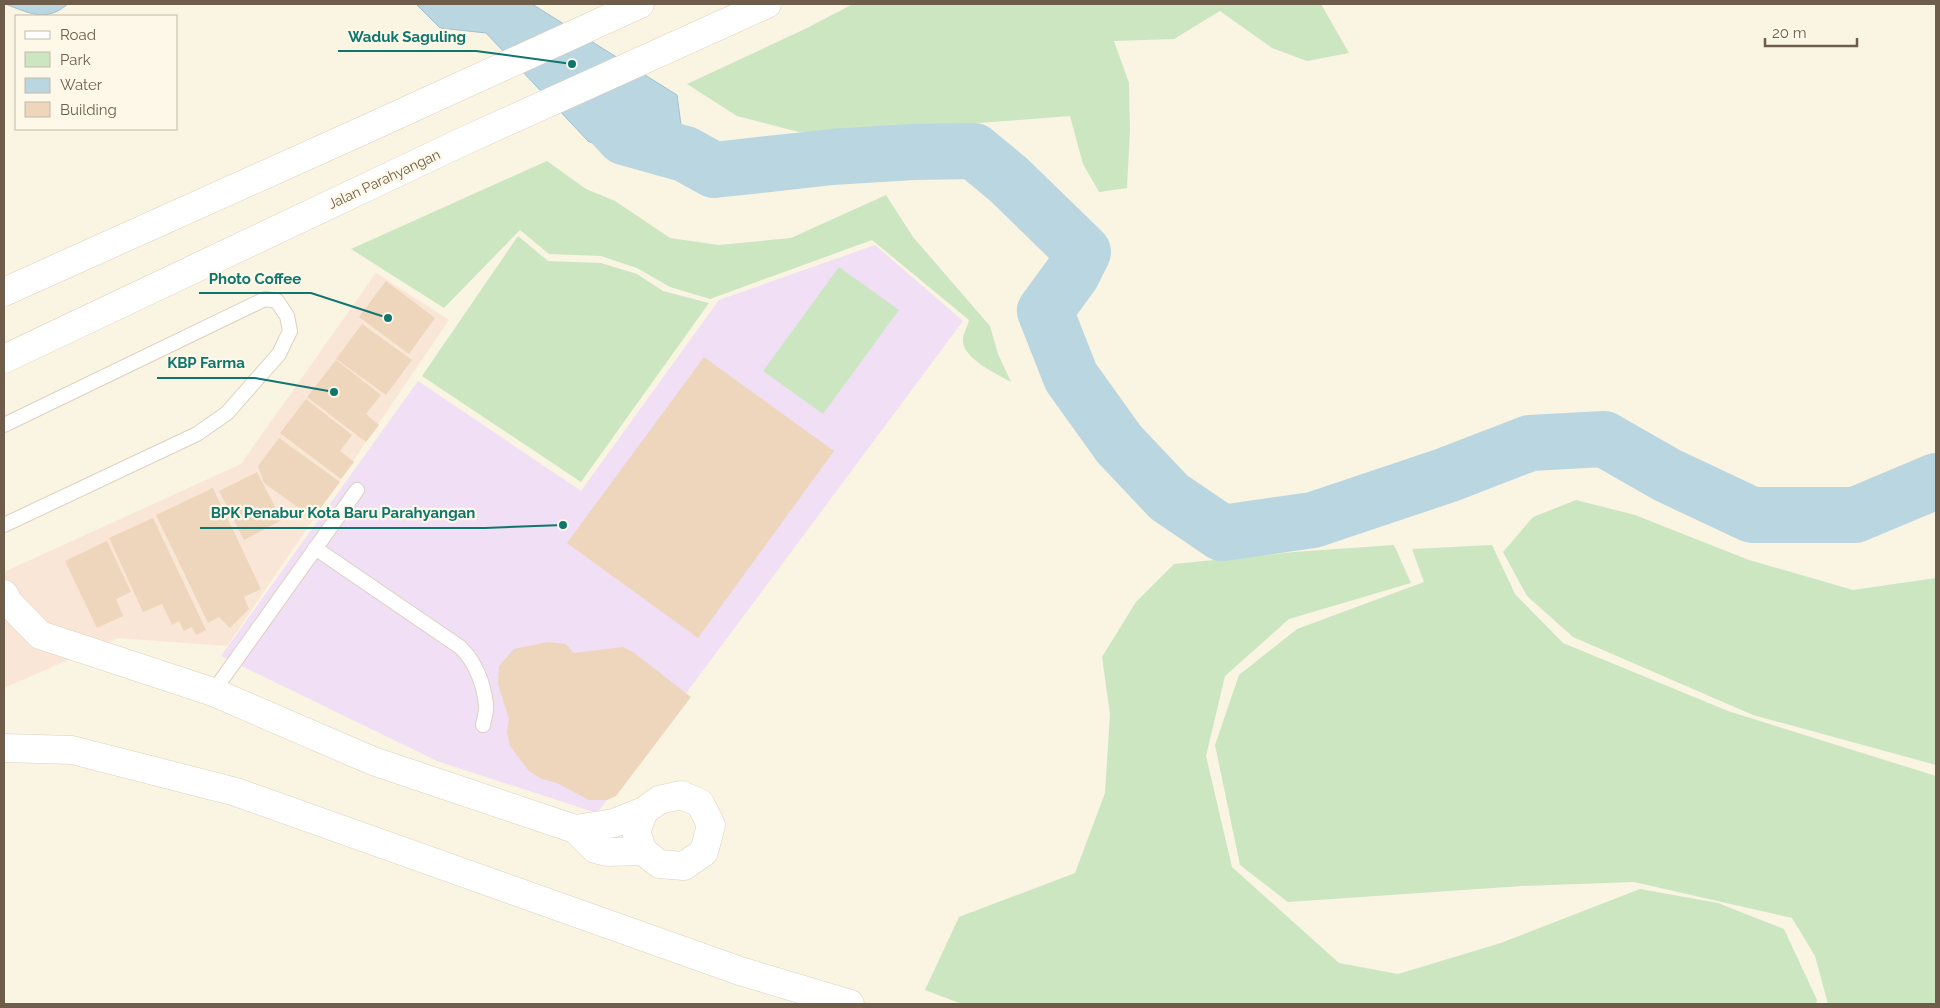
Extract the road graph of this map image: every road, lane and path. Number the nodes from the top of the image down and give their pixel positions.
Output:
1 (640, 4) edge
2 (758, 8) edge
3 (4, 292) edge
4 (4, 359) edge
5 (4, 425) edge
6 (356, 490) dead end
7 (4, 525) edge
8 (315, 548) junction
9 (4, 594) edge
10 (213, 692) junction
11 (483, 725) dead end
12 (4, 748) edge
13 (644, 811) junction
14 (575, 829) junction
15 (643, 851) junction
16 (850, 1004) edge

1 - 3 street
2 - 4 street, Jalan Parahyangan
5 - 7 lane
6 - 8 lane
8 - 10 lane
8 - 11 lane
9 - 10 street
10 - 14 street
12 - 16 street
13 - 14 street
13 - 15 street
13 - 15 street
14 - 15 street

